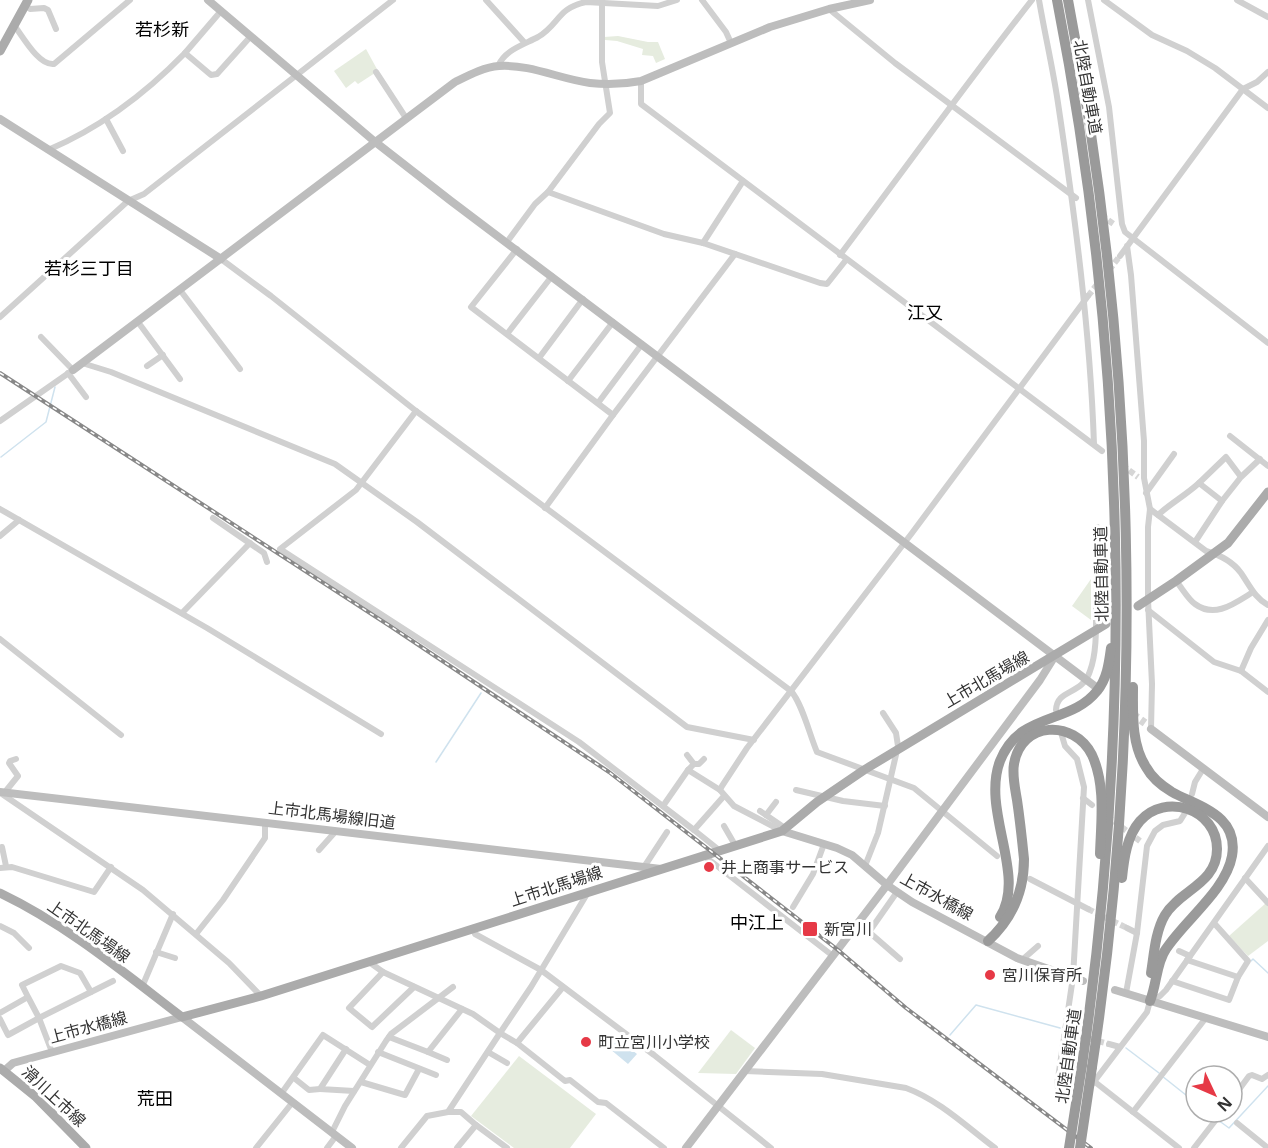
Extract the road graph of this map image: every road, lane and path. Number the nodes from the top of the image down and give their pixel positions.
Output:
1 (130, 0) edge
2 (208, 0) edge
3 (393, 0) edge
4 (486, 0) edge
5 (677, 0) edge
6 (702, 0) edge
7 (870, 0) edge
8 (1032, 0) edge
9 (1040, 0) edge
10 (1057, 0) edge
11 (1068, 0) edge
12 (1088, 0) edge
13 (1104, 0) edge
14 (1237, 0) edge
15 (586, 1) edge
16 (24, 2) edge
17 (602, 3) junction
18 (829, 9) junction
19 (221, 11) junction
20 (1268, 17) edge
21 (14, 25) junction
22 (56, 29) dead end
23 (251, 36) junction
24 (524, 42) junction
25 (731, 43) junction
26 (0, 51) edge
27 (184, 53) junction
28 (498, 66) junction
29 (376, 72) dead end
30 (1268, 72) edge
31 (296, 75) junction
32 (641, 81) junction
33 (607, 84) junction
34 (1244, 89) junction
35 (953, 106) junction
36 (1268, 108) edge
37 (106, 118) junction
38 (406, 118) junction
39 (0, 119) edge
40 (374, 141) junction
41 (48, 150) junction
42 (123, 151) dead end
43 (743, 181) junction
44 (549, 192) junction
45 (1073, 196) junction
46 (128, 201) junction
47 (1132, 239) junction
48 (507, 242) junction
49 (703, 243) junction
50 (1127, 246) junction
51 (516, 249) junction
52 (735, 254) junction
53 (840, 255) junction
54 (1120, 256) tunnel mouth
55 (221, 259) junction
56 (846, 260) junction
57 (552, 276) junction
58 (180, 290) junction
59 (1088, 296) tunnel mouth
60 (583, 299) junction
61 (1083, 303) junction
62 (0, 317) edge
63 (138, 322) junction
64 (613, 322) junction
65 (507, 334) junction
66 (41, 337) dead end
67 (1268, 343) edge
68 (642, 344) junction
69 (163, 355) junction
70 (659, 357) junction
71 (539, 358) junction
72 (82, 363) junction
73 (147, 366) dead end
74 (240, 369) dead end
75 (70, 372) junction
76 (180, 379) dead end
77 (568, 381) junction
78 (1018, 388) junction
79 (86, 397) dead end
80 (598, 403) junction
81 (416, 411) junction
82 (613, 415) junction
83 (0, 421) edge
84 (1230, 436) dead end
85 (1094, 444) junction
86 (1102, 451) dead end
87 (1174, 454) dead end
88 (1260, 459) junction
89 (1268, 466) edge
90 (1241, 477) junction
91 (362, 483) junction
92 (1199, 483) junction
93 (1268, 492) edge
94 (1146, 493) junction
95 (1222, 501) junction
96 (545, 508) junction
97 (0, 509) edge
98 (1150, 509) junction
99 (1158, 515) junction
100 (213, 518) dead end
101 (19, 520) junction
102 (1116, 525) junction
103 (1097, 527) dead end
104 (0, 536) edge
105 (905, 541) junction
106 (1195, 542) junction
107 (250, 543) junction
108 (1215, 554) junction
109 (267, 562) dead end
110 (1127, 578) junction
111 (1176, 581) junction
112 (1253, 592) junction
113 (1148, 605) junction
114 (1138, 606) dead end
115 (1268, 606) edge
116 (182, 614) junction
117 (1268, 620) edge
118 (1106, 624) dead end
119 (1096, 630) junction
120 (0, 639) edge
121 (1055, 656) junction
122 (1241, 671) junction
123 (1087, 680) junction
124 (1096, 687) dead end
125 (791, 691) junction
126 (1268, 692) edge
127 (1056, 710) dead end
128 (883, 713) dead end
129 (1148, 726) joint
130 (381, 734) dead end
131 (121, 735) dead end
132 (1062, 736) dead end
133 (754, 740) junction
134 (897, 750) junction
135 (687, 755) dead end
136 (16, 759) dead end
137 (704, 759) dead end
138 (694, 764) junction
139 (1203, 769) junction
140 (688, 770) junction
141 (864, 770) junction
142 (891, 779) junction
143 (796, 790) dead end
144 (2, 792) edge
145 (722, 793) junction
146 (1192, 794) dead end
147 (824, 797) junction
148 (1083, 798) junction
149 (776, 802) dead end
150 (1092, 805) dead end
151 (663, 806) junction
152 (885, 806) junction
153 (942, 810) junction
154 (1185, 813) dead end
155 (1268, 817) edge
156 (266, 823) junction
157 (724, 826) dead end
158 (694, 830) junction
159 (336, 831) junction
160 (782, 831) junction
161 (667, 832) dead end
162 (1140, 841) tunnel mouth
163 (824, 844) junction
164 (735, 845) junction
165 (1147, 846) junction
166 (1268, 846) edge
167 (2, 847) dead end
168 (319, 850) dead end
169 (719, 850) junction
170 (703, 855) junction
171 (997, 856) dead end
172 (865, 866) junction
173 (3, 867) edge
174 (111, 867) junction
175 (644, 867) junction
176 (662, 869) junction
177 (1245, 878) junction
178 (1030, 879) dead end
179 (887, 885) junction
180 (588, 891) junction
181 (897, 892) junction
182 (0, 893) edge
183 (1268, 903) edge
184 (1078, 905) junction
185 (793, 907) dead end
186 (1088, 909) tunnel mouth
187 (173, 914) junction
188 (1214, 923) junction
189 (857, 924) junction
190 (0, 926) edge
191 (472, 928) junction
192 (1127, 928) tunnel mouth
193 (868, 933) junction
194 (1137, 933) junction
195 (196, 934) junction
196 (988, 941) junction
197 (1038, 946) dead end
198 (29, 948) dead end
199 (1179, 951) dead end
200 (156, 952) junction
201 (1097, 954) junction
202 (833, 956) junction
203 (175, 958) dead end
204 (1189, 958) junction
205 (900, 959) dead end
206 (1022, 960) junction
207 (369, 962) junction
208 (541, 970) junction
209 (383, 972) junction
210 (1240, 975) junction
211 (1073, 977) junction
212 (113, 981) dead end
213 (1083, 981) dead end
214 (1172, 981) junction
215 (142, 987) junction
216 (414, 987) junction
217 (453, 987) dead end
218 (563, 987) junction
219 (1115, 990) dead end
220 (91, 992) junction
221 (1126, 993) junction
222 (261, 996) junction
223 (28, 997) junction
224 (440, 998) junction
225 (1150, 1001) junction
226 (462, 1009) junction
227 (0, 1013) edge
228 (182, 1017) junction
229 (0, 1018) edge
230 (39, 1018) junction
231 (1205, 1019) junction
232 (1099, 1022) junction
233 (1064, 1031) junction
234 (500, 1033) junction
235 (1072, 1034) tunnel mouth
236 (389, 1037) junction
237 (1268, 1037) edge
238 (517, 1043) junction
239 (1109, 1044) tunnel mouth
240 (1120, 1047) junction
241 (346, 1050) junction
242 (52, 1052) junction
243 (378, 1052) junction
244 (428, 1052) junction
245 (488, 1052) junction
246 (447, 1060) dead end
247 (507, 1063) dead end
248 (370, 1065) junction
249 (1087, 1066) junction
250 (2, 1069) edge
251 (419, 1069) junction
252 (745, 1071) junction
253 (436, 1075) dead end
254 (1268, 1075) edge
255 (294, 1078) junction
256 (361, 1082) junction
257 (1095, 1082) junction
258 (1244, 1082) edge
259 (320, 1089) junction
260 (354, 1091) junction
261 (281, 1094) junction
262 (292, 1103) junction
263 (718, 1107) junction
264 (448, 1112) junction
265 (1133, 1112) junction
266 (1213, 1124) edge
267 (1238, 1124) edge
268 (476, 1125) junction
269 (334, 1134) junction
270 (86, 1148) edge
271 (256, 1148) edge
272 (327, 1148) edge
273 (352, 1148) edge
274 (401, 1148) edge
275 (457, 1148) edge
276 (507, 1148) edge
277 (664, 1148) edge
278 (686, 1148) edge
279 (771, 1148) edge
280 (994, 1148) edge
281 (1069, 1148) edge
282 (1080, 1148) edge
283 (1179, 1148) edge
284 (1194, 1148) edge
285 (1268, 1148) edge

1 - 21 street
2 - 19 street
3 - 31 street
4 - 24 street
5 - 17 street
6 - 25 street
7 - 18 street
8 - 35 street
9 - 45 street
10 - 102 highway, 北陸自動車道
11 - 110 highway, 北陸自動車道
12 - 47 street
13 - 34 street
14 - 20 street
15 - 17 street
15 - 24 street
16 - 21 main road
16 - 22 street
17 - 33 street
18 - 25 street
18 - 35 street
19 - 23 street
19 - 27 street
21 - 26 main road
23 - 27 street
23 - 31 street
24 - 28 street
25 - 32 street
27 - 37 street
28 - 33 street
28 - 38 street
29 - 38 street
30 - 34 street
31 - 40 street
31 - 46 street
32 - 33 street
32 - 43 street
33 - 44 street
34 - 36 street
34 - 47 street
35 - 45 street
35 - 53 street
37 - 41 street
37 - 42 street
38 - 40 street
39 - 41 street
40 - 48 street
40 - 55 street
41 - 46 street
43 - 49 street
43 - 53 street
44 - 48 street
44 - 49 street
45 - 61 street
46 - 55 street
46 - 62 street
47 - 50 street
47 - 67 street
48 - 51 street
49 - 52 street
50 - 54 street
50 - 94 street
51 - 57 street
51 - 65 street
52 - 56 street
52 - 70 street
53 - 56 street
55 - 58 street
55 - 81 street
56 - 78 street
57 - 60 street
57 - 65 street
58 - 63 street
58 - 74 street
59 - 61 street
60 - 64 street
60 - 71 street
61 - 78 street
61 - 85 street
63 - 69 street
63 - 72 street
64 - 68 street
64 - 77 street
65 - 71 street
66 - 75 street
68 - 70 street
68 - 80 street
69 - 73 street
69 - 76 street
70 - 82 street
70 - 105 street
71 - 77 street
72 - 75 street
72 - 91 street
75 - 79 street
75 - 83 street
77 - 80 street
78 - 85 street
78 - 105 street
80 - 82 street
81 - 91 street
81 - 96 street
82 - 96 street
84 - 88 street
85 - 86 street
87 - 94 street
88 - 89 street
88 - 90 street
90 - 92 street
90 - 95 street
91 - 133 street
91 - 151 street
92 - 95 street
92 - 99 street
93 - 108 main road
94 - 98 street
95 - 106 street
96 - 125 street
97 - 101 street
98 - 99 street
98 - 113 street
99 - 106 street
100 - 107 street
101 - 104 street
101 - 116 street
102 - 196 highway
102 - 201 highway, 北陸自動車道
103 - 119 street
105 - 121 street
105 - 125 street
106 - 108 street
107 - 109 street
107 - 116 street
108 - 111 main road
108 - 112 street
110 - 225 highway
110 - 232 highway, 北陸自動車道
111 - 112 street
111 - 113 main road
112 - 115 street
113 - 114 main road
113 - 122 street
113 - 129 street
116 - 130 street
117 - 122 street
118 - 119 main road, 上市北馬場線
119 - 121 main road, 上市北馬場線
119 - 123 street
120 - 131 street
121 - 123 street
121 - 134 main road, 上市北馬場線
121 - 153 street
122 - 126 street
123 - 124 street
123 - 127 street
125 - 133 street
125 - 141 street
128 - 134 street
129 - 139 street
132 - 148 street
133 - 145 street
134 - 141 main road, 上市北馬場線
134 - 142 street
135 - 138 street
136 - 144 street
137 - 138 street
138 - 140 street
139 - 146 street
139 - 155 street
140 - 145 street
140 - 151 street
141 - 142 street
141 - 147 main road, 上市北馬場線
142 - 152 street
142 - 153 street
143 - 147 street
144 - 156 street, 上市北馬場線旧道
144 - 174 street
145 - 158 street
145 - 160 street
147 - 152 street
147 - 160 main road, 上市北馬場線
148 - 150 street
148 - 184 street
149 - 160 street
151 - 158 street
152 - 172 street
153 - 171 street
153 - 179 street
154 - 165 street
156 - 159 street, 上市北馬場線旧道
156 - 195 street
157 - 164 street
158 - 169 street
159 - 168 street
159 - 175 street, 上市北馬場線旧道
160 - 163 street, 上市水橋線
160 - 164 main road, 上市北馬場線
161 - 175 street
162 - 165 street
163 - 172 street, 上市水橋線
163 - 185 street
164 - 169 main road, 上市北馬場線
165 - 194 street
166 - 177 street
167 - 173 street
169 - 170 main road, 上市北馬場線
170 - 176 main road, 上市北馬場線
170 - 202 street
172 - 179 street, 上市水橋線
173 - 174 street
174 - 187 street
175 - 176 street, 上市北馬場線旧道
176 - 180 main road, 上市北馬場線
177 - 183 street
177 - 188 street
178 - 184 street
179 - 181 street, 上市水橋線
179 - 189 street
180 - 191 main road, 上市北馬場線
180 - 208 street
181 - 193 street
181 - 196 street, 上市水橋線
182 - 215 main road, 上市北馬場線
184 - 186 street
184 - 211 street
187 - 195 street
187 - 200 street
188 - 204 street
188 - 210 street
189 - 193 street
189 - 202 street
190 - 198 street
191 - 207 main road, 上市北馬場線
191 - 208 street
192 - 194 street
193 - 205 street
194 - 221 street
195 - 222 street
196 - 201 highway
196 - 206 street, 上市水橋線
197 - 206 street
199 - 204 street
200 - 203 street
200 - 215 street
201 - 249 highway, 北陸自動車道
202 - 252 street
204 - 210 street
204 - 214 street
206 - 211 street, 上市水橋線
207 - 209 street
207 - 222 main road, 上市北馬場線
208 - 218 street
208 - 234 street
209 - 216 street
209 - 216 street
210 - 214 street
211 - 213 street, 上市水橋線
211 - 233 street
212 - 220 street
214 - 225 street
215 - 228 main road, 上市北馬場線
216 - 224 street
217 - 224 street
218 - 238 street
218 - 263 street
219 - 221 street
220 - 223 street
220 - 230 street
221 - 225 street
222 - 228 main road, 上市北馬場線
223 - 227 street
223 - 230 street
224 - 226 street
224 - 236 street
225 - 231 street
225 - 232 highway
225 - 240 street
226 - 234 street
226 - 244 street
228 - 242 street, 上市水橋線
228 - 261 street
229 - 230 street
230 - 242 street
231 - 237 street
231 - 265 street
232 - 249 highway, 北陸自動車道
233 - 235 street
233 - 257 street
234 - 238 street
234 - 245 street
236 - 243 street
236 - 244 street
238 - 277 street
239 - 240 street
240 - 257 street
241 - 248 street
241 - 255 street
241 - 259 street
242 - 250 street, 上市水橋線
243 - 248 street
243 - 251 street
244 - 246 street
245 - 247 street
245 - 264 street
248 - 256 street
249 - 281 highway, 北陸自動車道, bridge
249 - 282 highway, 北陸自動車道, bridge
250 - 270 main road, 滑川上市線
251 - 253 street
251 - 256 street
252 - 263 street
252 - 280 street
254 - 258 street
255 - 259 street
255 - 261 street
256 - 260 street
257 - 265 street
259 - 260 street
260 - 269 street
261 - 262 street
262 - 269 street
262 - 271 street
263 - 278 street
263 - 279 street
264 - 268 street
264 - 274 street
265 - 283 street
266 - 284 street
267 - 285 street
268 - 275 street
268 - 276 street
269 - 272 street
269 - 273 street

